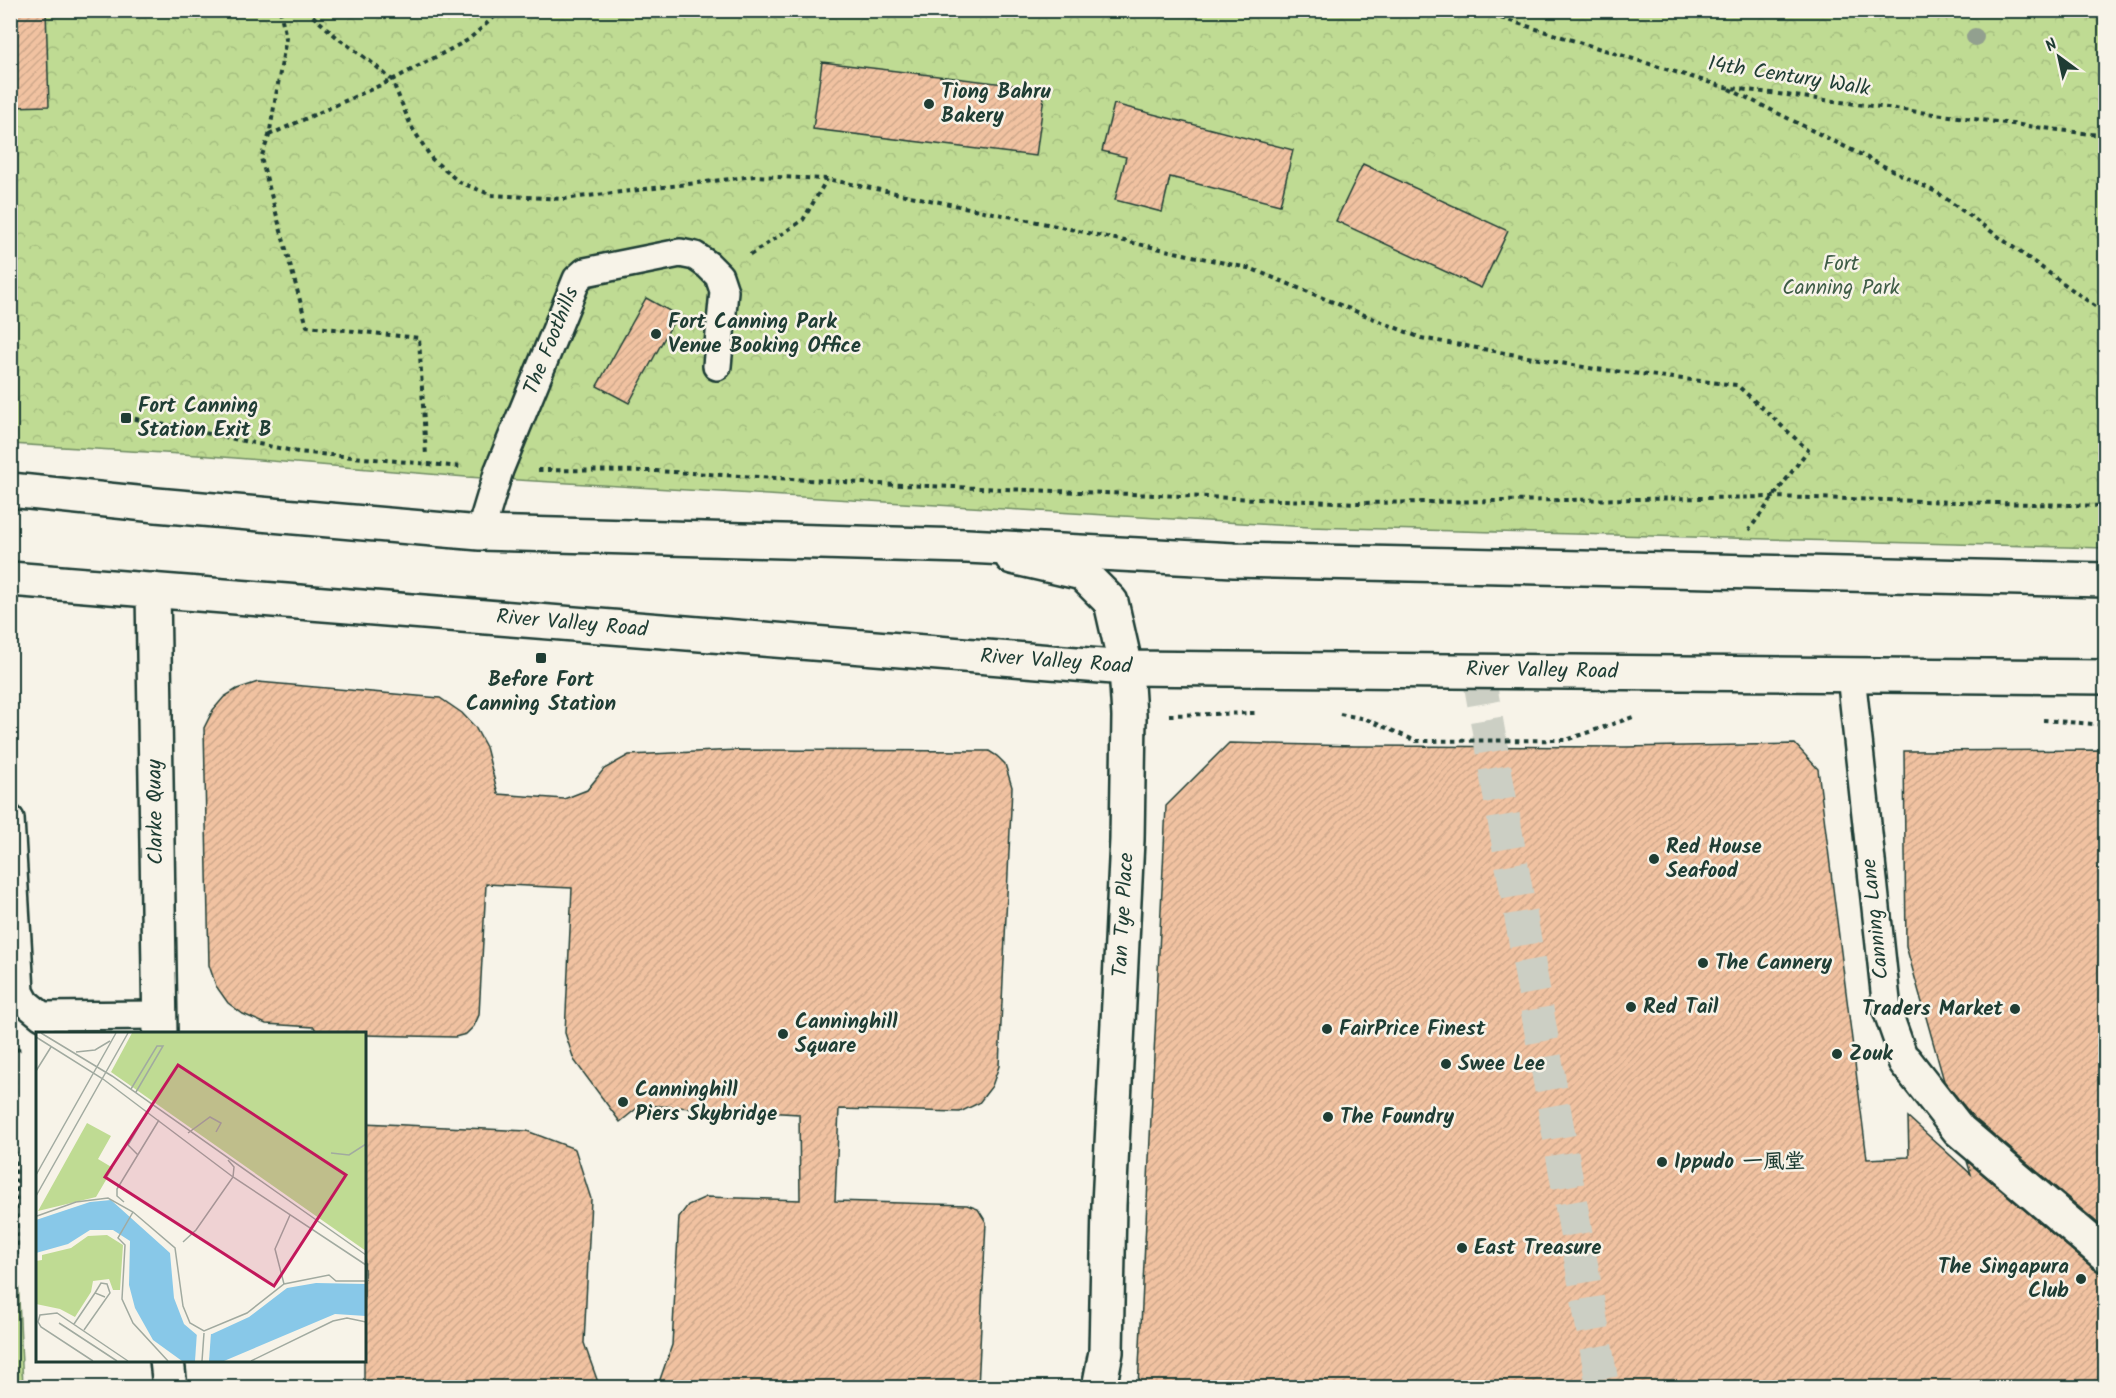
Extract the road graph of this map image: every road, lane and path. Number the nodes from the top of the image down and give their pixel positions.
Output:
1 (280, 10) edge
2 (306, 10) edge
3 (502, 10) edge
4 (1475, 10) edge
5 (392, 80) junction
6 (1724, 87) junction
7 (269, 135) junction
8 (2106, 136) edge
9 (827, 179) junction
10 (719, 276) junction
11 (2106, 314) edge
12 (717, 366) dead end
13 (126, 417) dead end
14 (426, 456) dead end
15 (499, 470) junction
16 (10, 490) edge
17 (1774, 496) junction
18 (2106, 506) edge
19 (480, 533) junction
20 (968, 546) junction
21 (1718, 572) junction
22 (10, 579) edge
23 (2106, 580) edge
24 (153, 590) junction
25 (1126, 668) junction
26 (1851, 675) junction
27 (2106, 677) edge
28 (1333, 712) dead end
29 (1266, 713) dead end
30 (1639, 714) dead end
31 (1129, 716) junction
32 (2034, 720) dead end
33 (2106, 725) edge
34 (10, 819) edge
35 (160, 1024) edge
36 (26, 1049) dead end
37 (1905, 1061) joint
38 (2106, 1255) edge
39 (10, 1257) edge
40 (167, 1362) edge
41 (170, 1388) edge
42 (1099, 1388) edge

1 - 7 path
2 - 5 path
3 - 5 path
4 - 6 path, 14th Century Walk
5 - 7 path
5 - 9 path
6 - 8 path, 14th Century Walk
6 - 11 path
7 - 14 path
9 - 10 path
9 - 17 path
10 - 12 lane
10 - 15 lane, The Foothills
13 - 15 path
15 - 17 path
15 - 19 lane, The Foothills
16 - 19 main road
17 - 18 path
17 - 21 path
19 - 20 main road
20 - 21 main road
20 - 25 main road, Tan Tye Place
21 - 23 main road
22 - 24 main road, River Valley Road
24 - 25 main road, River Valley Road
24 - 35 main road, Clarke Quay
25 - 26 main road, River Valley Road
25 - 31 main road, Tan Tye Place
26 - 27 main road, River Valley Road
26 - 37 lane, Canning Lane
28 - 30 path
29 - 31 path
31 - 42 main road, Tan Tye Place
32 - 33 path
34 - 35 lane
36 - 39 path
37 - 38 main road, Canning Lane
40 - 41 main road

